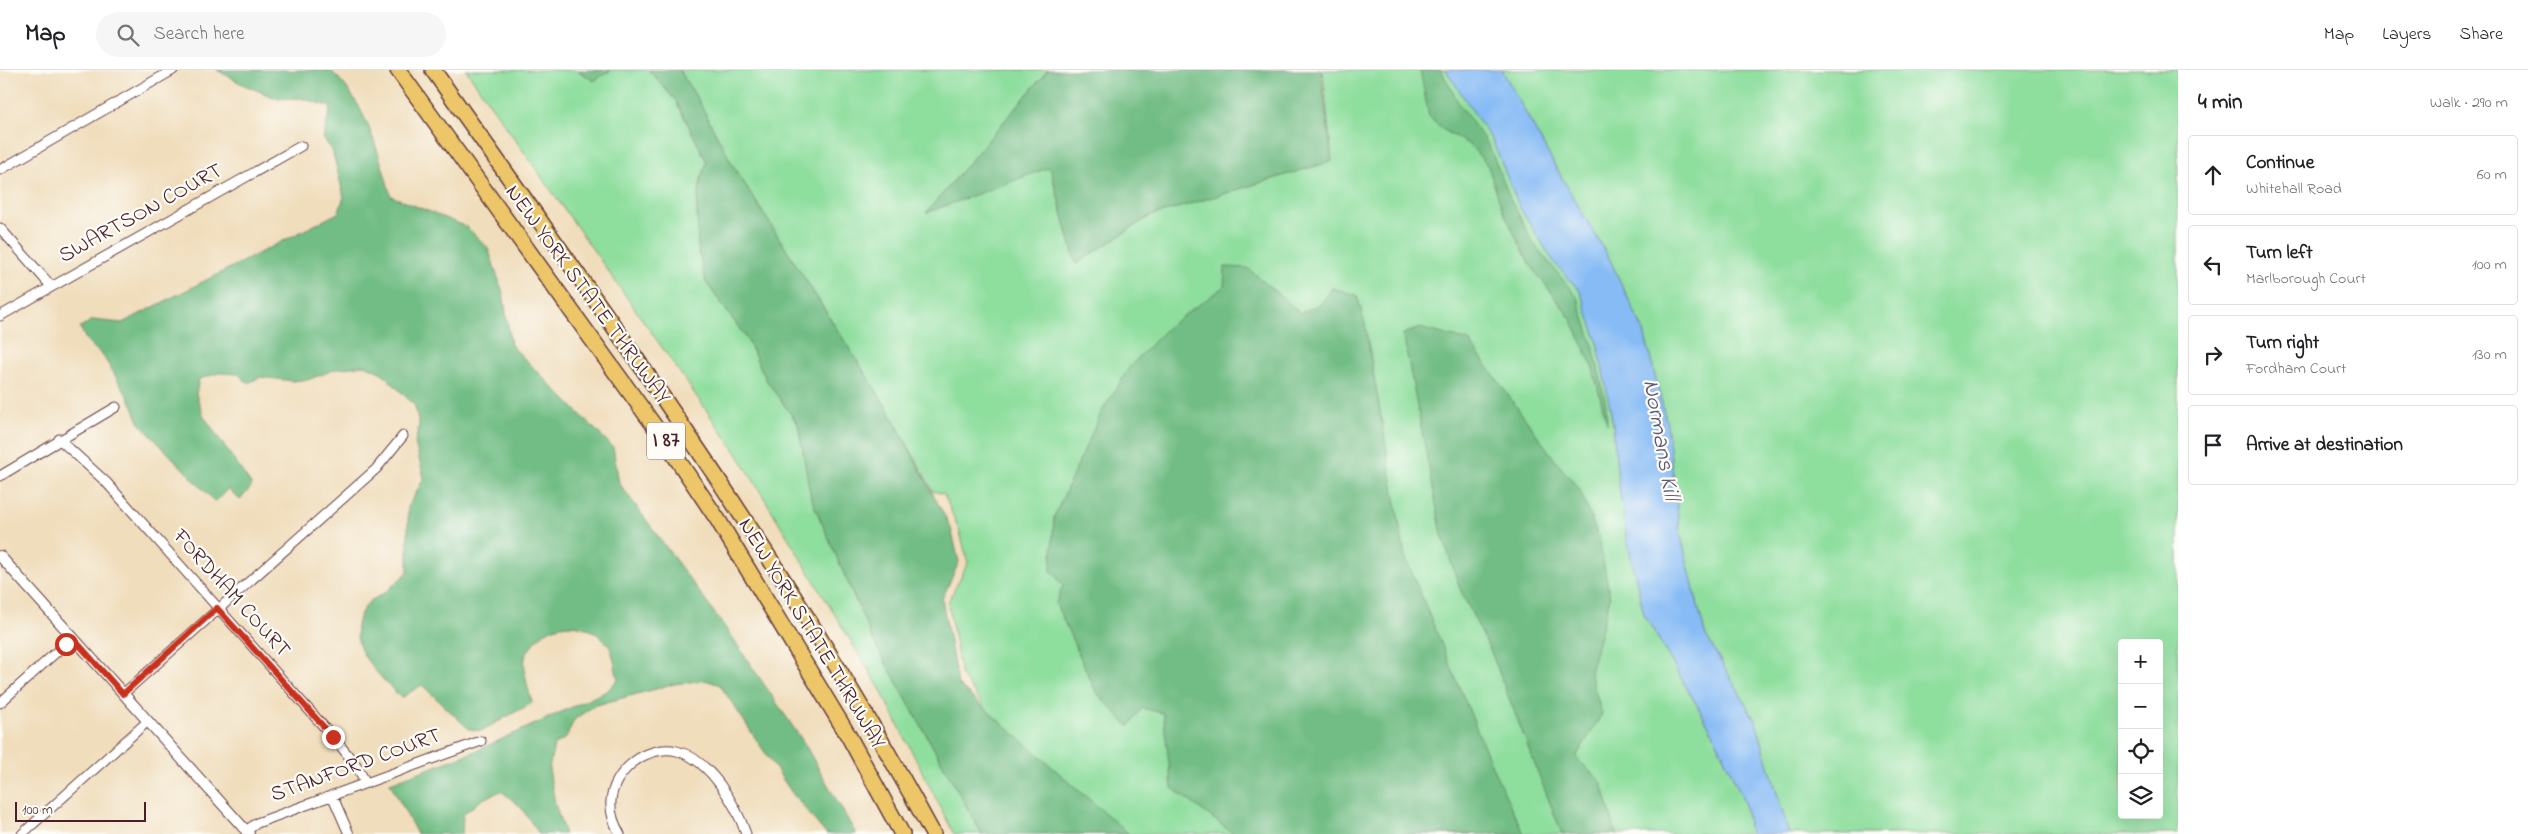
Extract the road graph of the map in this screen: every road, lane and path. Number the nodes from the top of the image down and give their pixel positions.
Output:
1 (173, 70) edge
2 (398, 70) edge
3 (433, 70) edge
4 (301, 146) dead end
5 (0, 170) edge
6 (0, 228) edge
7 (51, 286) junction
8 (0, 316) edge
9 (116, 407) dead end
10 (403, 436) dead end
11 (59, 439) junction
12 (0, 476) edge
13 (0, 556) edge
14 (217, 608) junction
15 (73, 638) junction
16 (123, 694) junction
17 (0, 703) edge
18 (148, 722) junction
19 (481, 741) dead end
20 (366, 783) junction
21 (332, 795) junction
22 (247, 832) edge
23 (22, 834) edge
24 (349, 834) edge
25 (620, 834) edge
26 (746, 834) edge
27 (902, 834) edge
28 (933, 834) edge

1 - 5 street
2 - 27 highway, NEW YORK STATE THRUWAY / I 87
3 - 28 highway, NEW YORK STATE THRUWAY / I 87
4 - 7 street, SWARTSON COURT
6 - 7 street
7 - 8 street, SWARTSON COURT
9 - 11 street
10 - 14 street
11 - 12 street
11 - 14 street, FORDHAM COURT
13 - 15 street
14 - 16 street
14 - 20 street, FORDHAM COURT
15 - 16 street
15 - 17 street
16 - 18 street
18 - 22 street
18 - 23 street
19 - 20 street, STANFORD COURT
20 - 21 street, STANFORD COURT
21 - 22 street, STANFORD COURT
21 - 24 street
25 - 26 street

